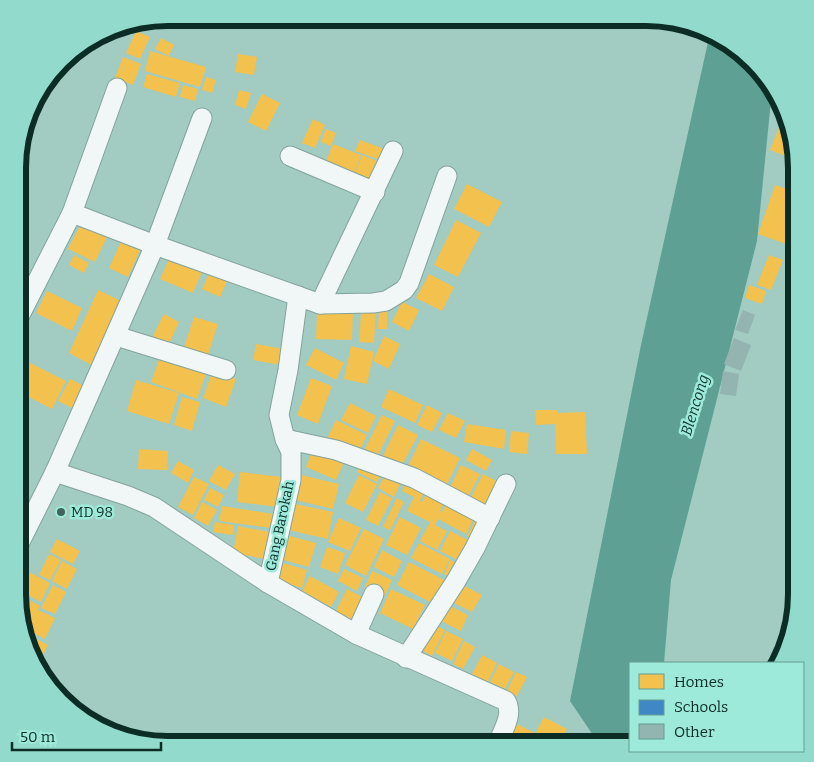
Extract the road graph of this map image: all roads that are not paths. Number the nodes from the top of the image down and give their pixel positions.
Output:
1 (117, 88) dead end
2 (202, 118) dead end
3 (394, 152) dead end
4 (290, 156) dead end
5 (447, 176) dead end
6 (375, 192) junction
7 (72, 213) junction
8 (155, 245) junction
9 (298, 296) junction
10 (26, 303) edge
11 (320, 304) junction
12 (116, 336) junction
13 (226, 370) dead end
14 (285, 439) junction
15 (55, 472) junction
16 (506, 484) dead end
17 (490, 518) junction
18 (27, 528) edge
19 (268, 583) junction
20 (374, 594) dead end
21 (356, 634) junction
22 (406, 658) junction
23 (501, 735) edge

1 - 7 street
2 - 8 street
3 - 6 street
4 - 6 street
5 - 11 street
6 - 11 street
7 - 8 street
7 - 10 street
8 - 9 street
8 - 12 street
9 - 11 street
9 - 14 street, Gang Barokah
12 - 13 street
12 - 15 street
14 - 17 street
14 - 19 street, Gang Barokah
15 - 18 street
15 - 19 street
16 - 17 street
17 - 22 street
19 - 21 street
20 - 21 street
21 - 22 street
22 - 23 street

